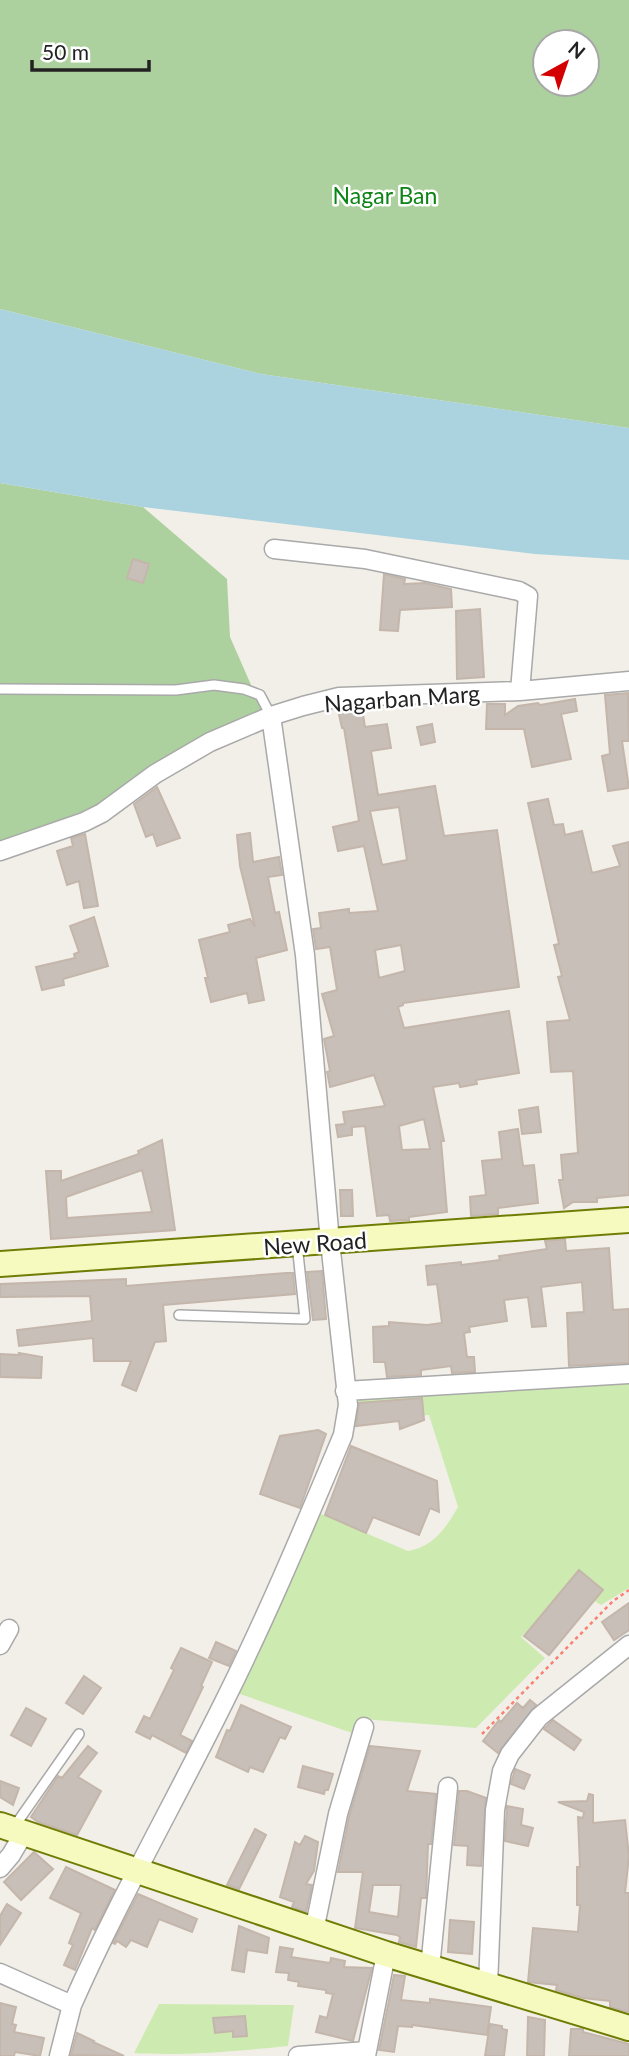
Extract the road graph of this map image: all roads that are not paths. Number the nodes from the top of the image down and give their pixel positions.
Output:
1 (274, 549) dead end
2 (629, 681) edge
3 (0, 689) edge
4 (520, 691) junction
5 (271, 716) junction
6 (0, 850) edge
7 (629, 1220) edge
8 (330, 1242) junction
9 (297, 1244) junction
10 (0, 1264) edge
11 (179, 1315) dead end
12 (629, 1374) edge
13 (345, 1391) junction
14 (629, 1645) edge
15 (364, 1727) dead end
16 (79, 1734) dead end
17 (448, 1787) dead end
18 (12, 1829) edge
19 (0, 1868) edge
20 (139, 1870) junction
21 (314, 1931) junction
22 (386, 1954) junction
23 (430, 1968) junction
24 (2, 1979) edge
25 (488, 1986) junction
26 (72, 2004) junction
27 (629, 2028) edge
28 (366, 2053) edge
29 (59, 2056) edge
30 (298, 2056) edge

1 - 4 street
2 - 4 street, Nagarban Marg
3 - 5 lane
4 - 5 street, Nagarban Marg
5 - 6 street, Nagarban Marg
5 - 8 street
7 - 8 street, New Road
8 - 9 street, New Road
8 - 13 street
9 - 10 street, New Road
9 - 11 lane
12 - 13 street
13 - 20 street
14 - 25 street
15 - 21 street
16 - 18 lane
17 - 23 street
18 - 19 street
18 - 20 street
20 - 21 street
20 - 26 street
21 - 22 street
22 - 23 street
22 - 28 street
23 - 25 street
24 - 26 street
25 - 27 street
26 - 29 street
28 - 30 street

